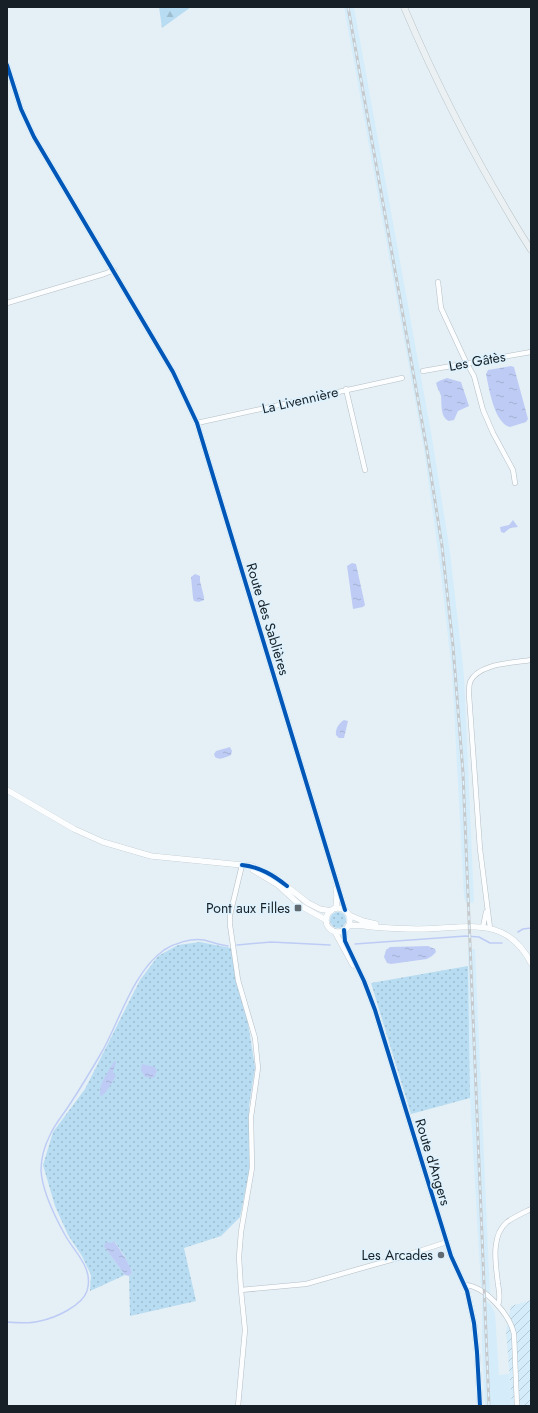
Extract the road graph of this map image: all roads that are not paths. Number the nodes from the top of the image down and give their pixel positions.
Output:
1 (404, 7) edge
2 (7, 65) edge
3 (531, 250) edge
4 (114, 270) junction
5 (438, 282) dead end
6 (7, 303) edge
7 (531, 352) edge
8 (466, 362) junction
9 (423, 371) dead end
10 (402, 378) dead end
11 (346, 390) junction
12 (197, 423) junction
13 (365, 470) dead end
14 (515, 483) dead end
15 (531, 660) edge
16 (7, 790) edge
17 (242, 865) junction
18 (334, 875) junction
19 (487, 906) junction
20 (333, 910) junction
21 (345, 910) junction
22 (349, 916) junction
23 (326, 920) junction
24 (483, 927) junction
25 (346, 928) junction
26 (390, 928) junction
27 (490, 928) junction
28 (335, 932) junction
29 (531, 962) edge
30 (364, 981) junction
31 (531, 1209) edge
32 (447, 1242) junction
33 (465, 1284) junction
34 (241, 1291) junction
35 (498, 1305) junction
36 (238, 1406) edge
37 (480, 1406) edge
38 (517, 1406) edge

1 - 3 main road
2 - 4 street, Route des Sablières
4 - 6 street
4 - 12 street, Route des Sablières
5 - 8 street
7 - 8 street, Les Gâtès
8 - 9 street, Les Gâtès
8 - 14 street
10 - 11 street, La Livennière
11 - 12 street, La Livennière
11 - 13 street
12 - 18 street, Route des Sablières
15 - 19 street
16 - 17 street
17 - 20 street
17 - 23 street
17 - 34 street
18 - 20 street, Route des Sablières
18 - 21 street, Route des Sablières
19 - 24 street
19 - 27 street
20 - 21 street
20 - 23 street
21 - 22 street
22 - 25 street
22 - 26 street
23 - 28 street
24 - 26 street
24 - 27 street
25 - 26 street
25 - 28 street
25 - 30 street, Route d'Angers
27 - 29 street
28 - 30 street, Route d'Angers
30 - 32 street, Route d'Angers
31 - 35 street
32 - 33 street, Route d'Angers
32 - 34 street
33 - 35 street
33 - 37 street, Route d'Angers
34 - 36 street
35 - 38 street

